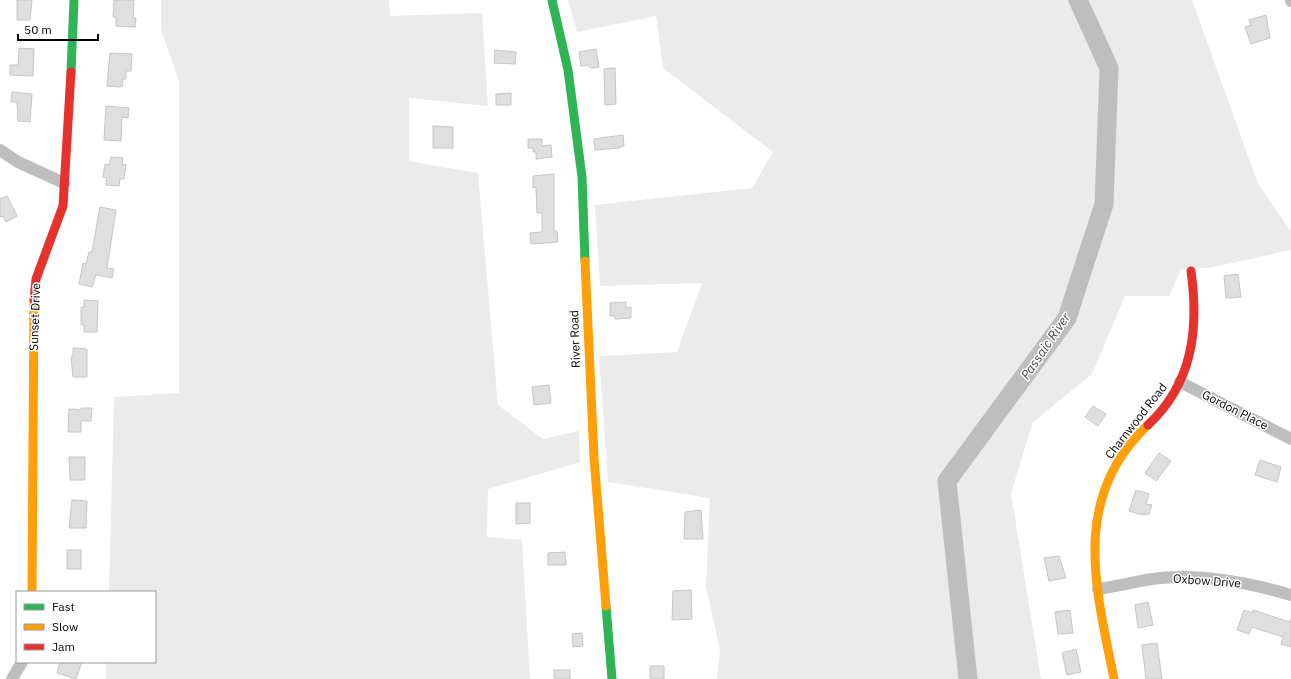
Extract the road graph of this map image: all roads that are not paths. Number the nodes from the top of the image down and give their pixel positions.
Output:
1 (74, 0) edge
2 (552, 0) edge
3 (0, 150) edge
4 (64, 182) junction
5 (1191, 271) dead end
6 (1180, 382) junction
7 (1291, 439) edge
8 (1098, 589) junction
9 (32, 591) edge
10 (1291, 596) edge
11 (21, 663) edge
12 (12, 679) edge
13 (612, 679) edge
14 (1114, 679) edge

1 - 4 street, Sunset Drive
2 - 13 street, River Road
3 - 4 street
4 - 9 street, Sunset Drive
5 - 6 street, Charnwood Road
6 - 7 street, Gordon Place
6 - 8 street, Charnwood Road
8 - 10 street, Oxbow Drive
8 - 14 street, Charnwood Road
11 - 12 street

